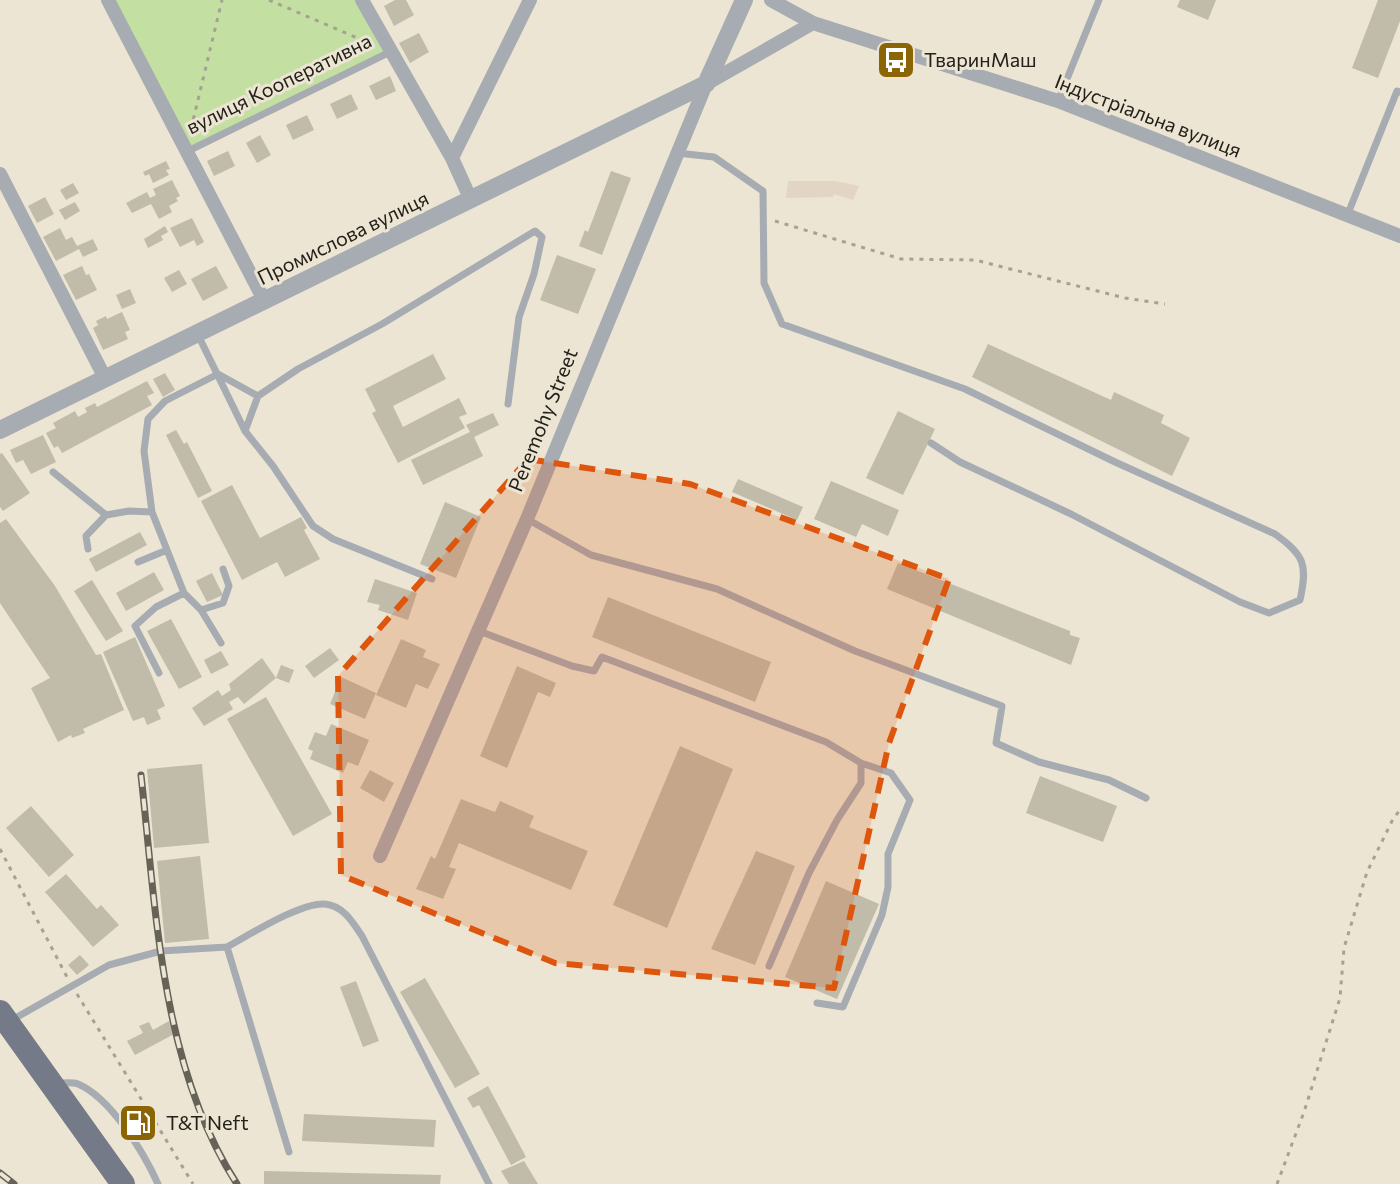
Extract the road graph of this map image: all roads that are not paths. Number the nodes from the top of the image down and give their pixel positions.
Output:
1 (108, 0) edge
2 (362, 0) edge
3 (530, 0) edge
4 (744, 0) edge
5 (771, 0) edge
6 (1099, 0) edge
7 (813, 23) junction
8 (390, 52) junction
9 (706, 84) junction
10 (1400, 92) edge
11 (1058, 101) junction
12 (186, 152) junction
13 (677, 153) junction
14 (452, 158) junction
15 (0, 174) edge
16 (471, 200) junction
17 (1347, 216) junction
18 (1400, 236) edge
19 (265, 302) junction
20 (198, 335) junction
21 (218, 374) junction
22 (105, 378) junction
23 (258, 396) junction
24 (508, 404) dead end
25 (0, 430) edge
26 (245, 431) junction
27 (931, 443) dead end
28 (53, 472) dead end
29 (152, 512) junction
30 (106, 515) junction
31 (527, 519) junction
32 (88, 549) dead end
33 (167, 550) junction
34 (138, 562) dead end
35 (223, 569) dead end
36 (432, 579) dead end
37 (184, 593) junction
38 (201, 610) junction
39 (479, 631) junction
40 (221, 643) dead end
41 (159, 673) dead end
42 (861, 763) junction
43 (1146, 798) dead end
44 (380, 856) dead end
45 (227, 947) junction
46 (769, 966) dead end
47 (817, 1003) dead end
48 (4, 1017) edge
49 (51, 1083) junction
50 (289, 1152) dead end
51 (123, 1184) edge
52 (158, 1184) edge
53 (489, 1184) edge

1 - 12 street, вулиця Кооперативна
2 - 8 street, вулиця Кооперативна
3 - 14 street
4 - 9 street, Peremohy Street
5 - 7 street, Індустріальна вулиця
6 - 11 lane
7 - 9 street
7 - 11 street, Індустріальна вулиця
8 - 12 lane, вулиця Кооперативна
8 - 14 street, вулиця Кооперативна
9 - 13 street, Peremohy Street
9 - 16 street, Промислова вулиця
10 - 17 lane
11 - 17 street, Індустріальна вулиця
12 - 19 street, вулиця Кооперативна
13 - 27 lane
13 - 31 street, Peremohy Street
14 - 16 street, вулиця Кооперативна
15 - 22 street
16 - 19 street, Промислова вулиця
17 - 18 street, Індустріальна вулиця
19 - 20 street, Промислова вулиця
20 - 21 lane
20 - 22 street, Промислова вулиця
21 - 23 lane
21 - 26 lane
21 - 29 lane
22 - 25 street, Промислова вулиця
23 - 24 lane
23 - 26 lane
26 - 36 lane
28 - 30 lane
29 - 30 lane
29 - 33 lane
30 - 32 lane
31 - 39 street, Peremohy Street
31 - 43 lane
33 - 34 lane
33 - 37 lane
35 - 38 lane
37 - 38 lane
37 - 41 lane
38 - 40 lane
39 - 42 lane
39 - 44 street, Peremohy Street
42 - 46 lane
42 - 47 lane
45 - 48 lane
45 - 50 lane
45 - 53 lane
48 - 49 main road
49 - 51 main road
49 - 52 lane

